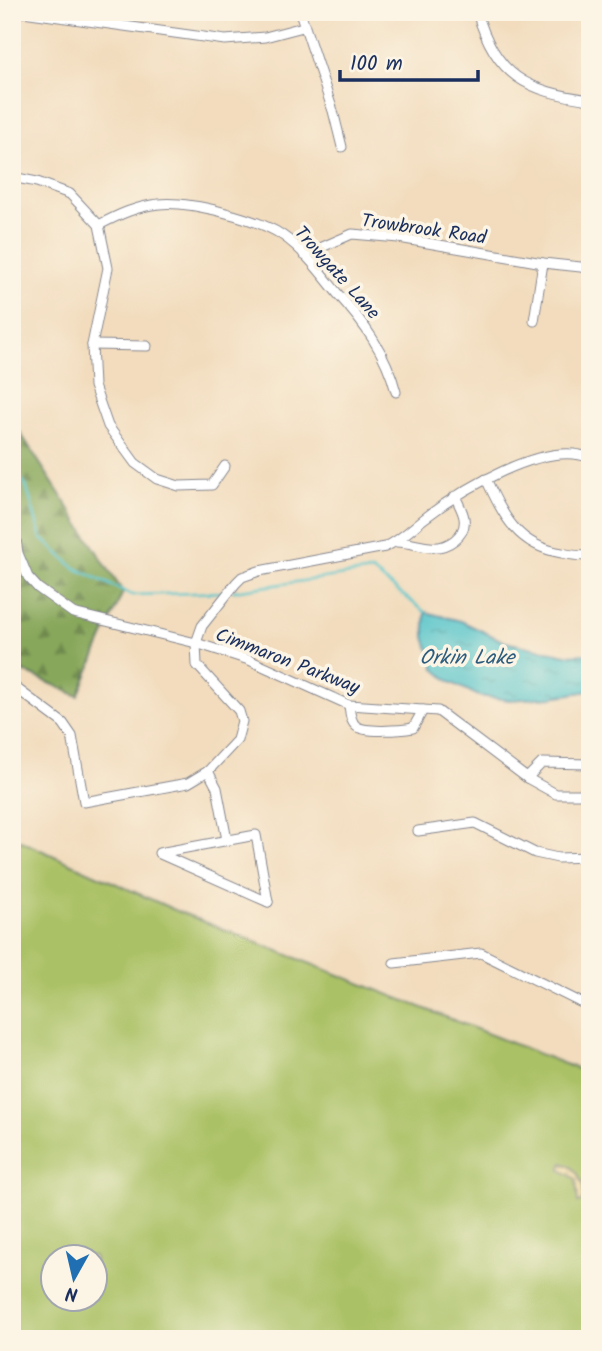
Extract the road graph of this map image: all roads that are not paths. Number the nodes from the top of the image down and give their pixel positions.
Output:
1 (23, 12) edge
2 (99, 12) edge
3 (300, 12) edge
4 (477, 12) edge
5 (98, 23) junction
6 (303, 27) junction
7 (590, 100) edge
8 (342, 147) dead end
9 (12, 177) edge
10 (99, 225) junction
11 (304, 255) junction
12 (543, 263) junction
13 (590, 268) edge
14 (534, 321) dead end
15 (92, 345) junction
16 (147, 346) dead end
17 (396, 392) dead end
18 (590, 458) edge
19 (225, 466) dead end
20 (486, 480) junction
21 (455, 496) junction
22 (12, 514) edge
23 (396, 542) junction
24 (590, 555) edge
25 (196, 643) junction
26 (12, 685) edge
27 (349, 705) junction
28 (423, 710) junction
29 (590, 764) edge
30 (208, 771) junction
31 (527, 778) junction
32 (590, 794) edge
33 (418, 831) dead end
34 (227, 840) junction
35 (590, 857) edge
36 (394, 963) dead end
37 (590, 1007) edge

1 - 5 street
2 - 5 street
3 - 6 street
4 - 7 street
5 - 6 street
6 - 8 street
9 - 10 street
10 - 11 street, Trowgate Lane
10 - 15 street
11 - 12 street, Trowbrook Road
11 - 17 street, Trowgate Lane
12 - 13 street, Trowbrook Road
12 - 14 street
15 - 16 street
15 - 19 street
18 - 20 street
20 - 21 street
20 - 24 street
21 - 23 street
21 - 23 street
22 - 25 street, Cimmaron Parkway
23 - 25 street
25 - 27 street, Cimmaron Parkway
25 - 30 street
26 - 30 street
27 - 28 street, Cimmaron Parkway
27 - 28 street
28 - 31 street, Cimmaron Parkway
29 - 31 street
30 - 34 street
31 - 32 street, Cimmaron Parkway
33 - 35 street
34 - 34 street
36 - 37 street

